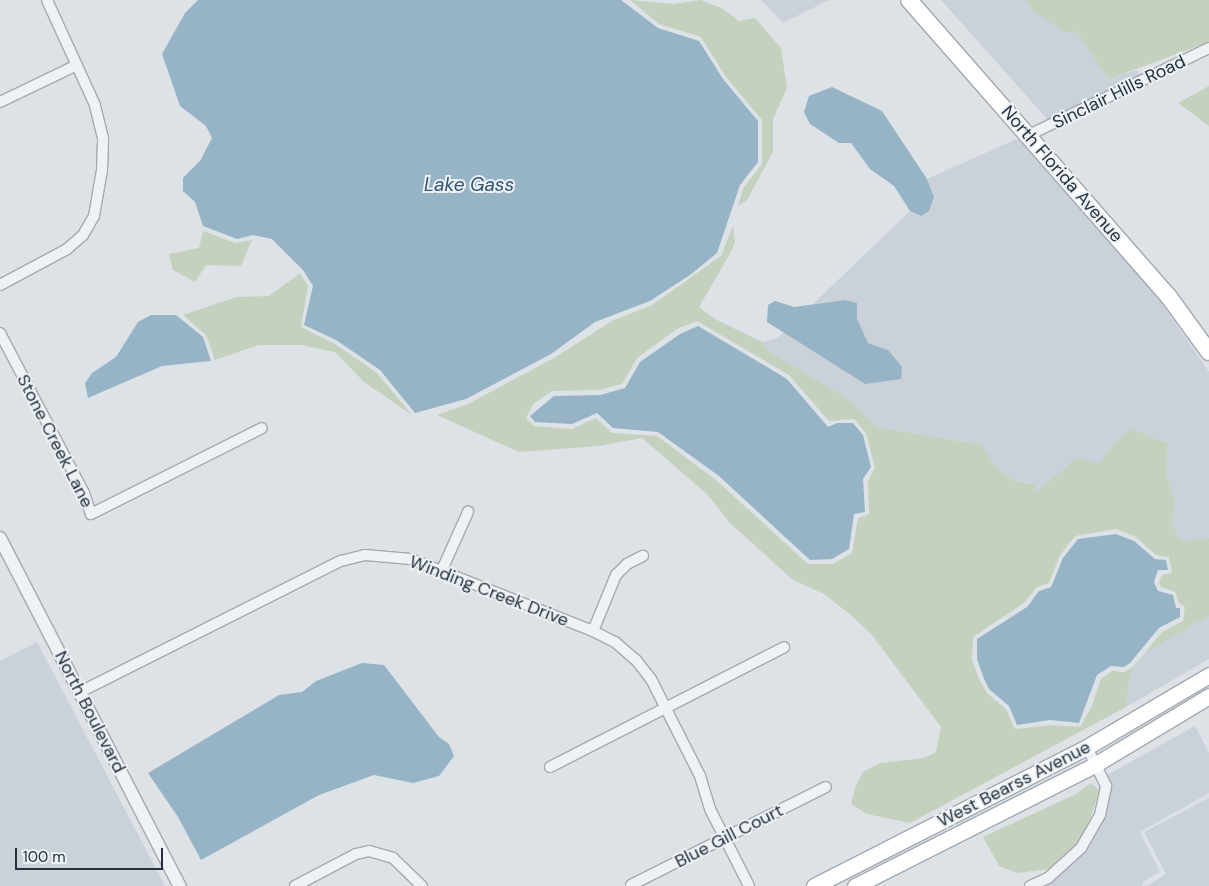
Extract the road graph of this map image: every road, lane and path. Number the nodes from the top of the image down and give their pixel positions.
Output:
1 (47, 0) edge
2 (909, 0) edge
3 (1209, 48) edge
4 (77, 65) junction
5 (0, 102) edge
6 (1028, 136) junction
7 (0, 285) edge
8 (0, 333) edge
9 (1209, 352) edge
10 (262, 428) dead end
11 (468, 512) dead end
12 (0, 538) edge
13 (4, 556) edge
14 (642, 556) dead end
15 (442, 570) junction
16 (593, 631) junction
17 (784, 647) dead end
18 (1209, 675) edge
19 (80, 692) junction
20 (1209, 696) edge
21 (666, 708) junction
22 (1087, 747) junction
23 (1096, 764) junction
24 (550, 767) dead end
25 (826, 787) dead end
26 (725, 839) junction
27 (631, 885) edge
28 (180, 886) edge
29 (295, 886) edge
30 (422, 886) edge
31 (748, 886) edge
32 (814, 886) edge
33 (856, 886) edge
34 (1030, 886) edge

1 - 4 street
2 - 6 main road, North Florida Avenue
3 - 6 street, Sinclair Hills Road
4 - 5 street
4 - 7 street
6 - 9 main road, North Florida Avenue
8 - 10 street, Stone Creek Lane
11 - 15 street
12 - 13 street, North Boulevard
13 - 19 street, North Boulevard
14 - 16 street
15 - 16 street, Winding Creek Drive
15 - 19 street, Winding Creek Drive
16 - 21 street, Winding Creek Drive
17 - 21 street
18 - 22 main road, West Bearss Avenue
19 - 28 street, North Boulevard
20 - 23 main road, West Bearss Avenue
21 - 24 street
21 - 26 street, Winding Creek Drive
22 - 23 street
22 - 32 main road, West Bearss Avenue
23 - 33 main road, West Bearss Avenue
23 - 34 street
25 - 26 street, Blue Gill Court
26 - 27 street, Blue Gill Court
26 - 31 street, Winding Creek Drive
29 - 30 street

